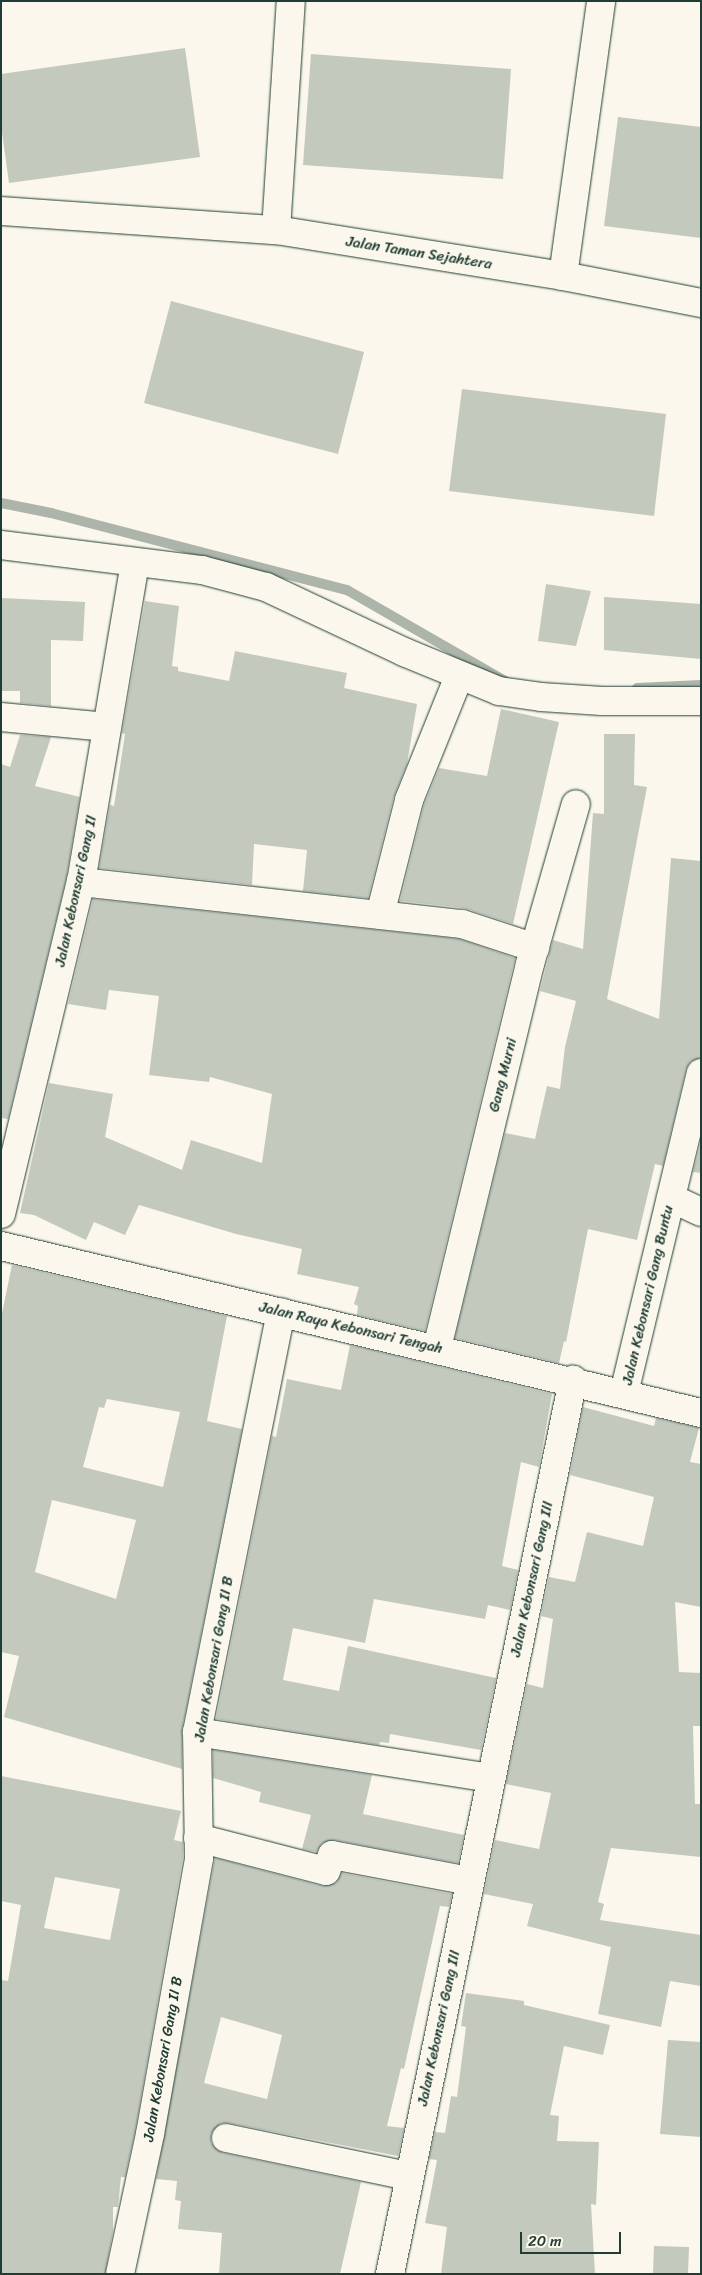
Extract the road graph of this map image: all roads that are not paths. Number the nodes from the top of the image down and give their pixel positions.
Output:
1 (291, 1) edge
2 (601, 1) edge
3 (1, 211) edge
4 (276, 230) junction
5 (563, 276) junction
6 (701, 303) edge
7 (1, 545) edge
8 (135, 564) junction
9 (459, 676) junction
10 (701, 701) edge
11 (1, 717) edge
12 (107, 727) junction
13 (576, 804) dead end
14 (81, 882) junction
15 (380, 915) junction
16 (535, 948) junction
17 (701, 1072) edge
18 (671, 1198) junction
19 (701, 1212) edge
20 (1, 1214) edge
21 (1, 1246) edge
22 (281, 1312) junction
23 (437, 1348) junction
24 (573, 1380) junction
25 (624, 1393) junction
26 (701, 1413) edge
27 (197, 1732) junction
28 (491, 1778) junction
29 (198, 1838) junction
30 (470, 1881) junction
31 (226, 2138) dead end
32 (408, 2176) junction
33 (120, 2274) edge
34 (390, 2274) edge

1 - 4 street
2 - 5 street
3 - 4 street, Jalan Taman Sejahtera
4 - 5 street, Jalan Taman Sejahtera
5 - 6 street, Jalan Taman Sejahtera
7 - 8 street
8 - 9 street
8 - 12 street, Jalan Kebonsari Gang II
9 - 10 street
9 - 15 street
11 - 12 street
12 - 14 street, Jalan Kebonsari Gang II
13 - 16 street, Gang Murni
14 - 15 street
14 - 20 street, Jalan Kebonsari Gang II
15 - 16 street
16 - 23 street, Gang Murni
17 - 18 street, Jalan Kebonsari Gang Buntu
18 - 19 street, Jalan Kebonsari Gang Buntu
18 - 25 street, Jalan Kebonsari Gang Buntu
21 - 22 street, Jalan Raya Kebonsari Tengah
22 - 23 street, Jalan Raya Kebonsari Tengah
22 - 27 street, Jalan Kebonsari Gang II B
23 - 24 street, Jalan Raya Kebonsari Tengah
24 - 25 street, Jalan Raya Kebonsari Tengah
24 - 28 street, Jalan Kebonsari Gang III
25 - 26 street, Jalan Raya Kebonsari Tengah
27 - 28 street
27 - 29 street, Jalan Kebonsari Gang II B
28 - 30 street, Jalan Kebonsari Gang III
29 - 30 street
29 - 33 street, Jalan Kebonsari Gang II B
30 - 32 street, Jalan Kebonsari Gang III
31 - 32 street
32 - 34 street, Jalan Kebonsari Gang III

